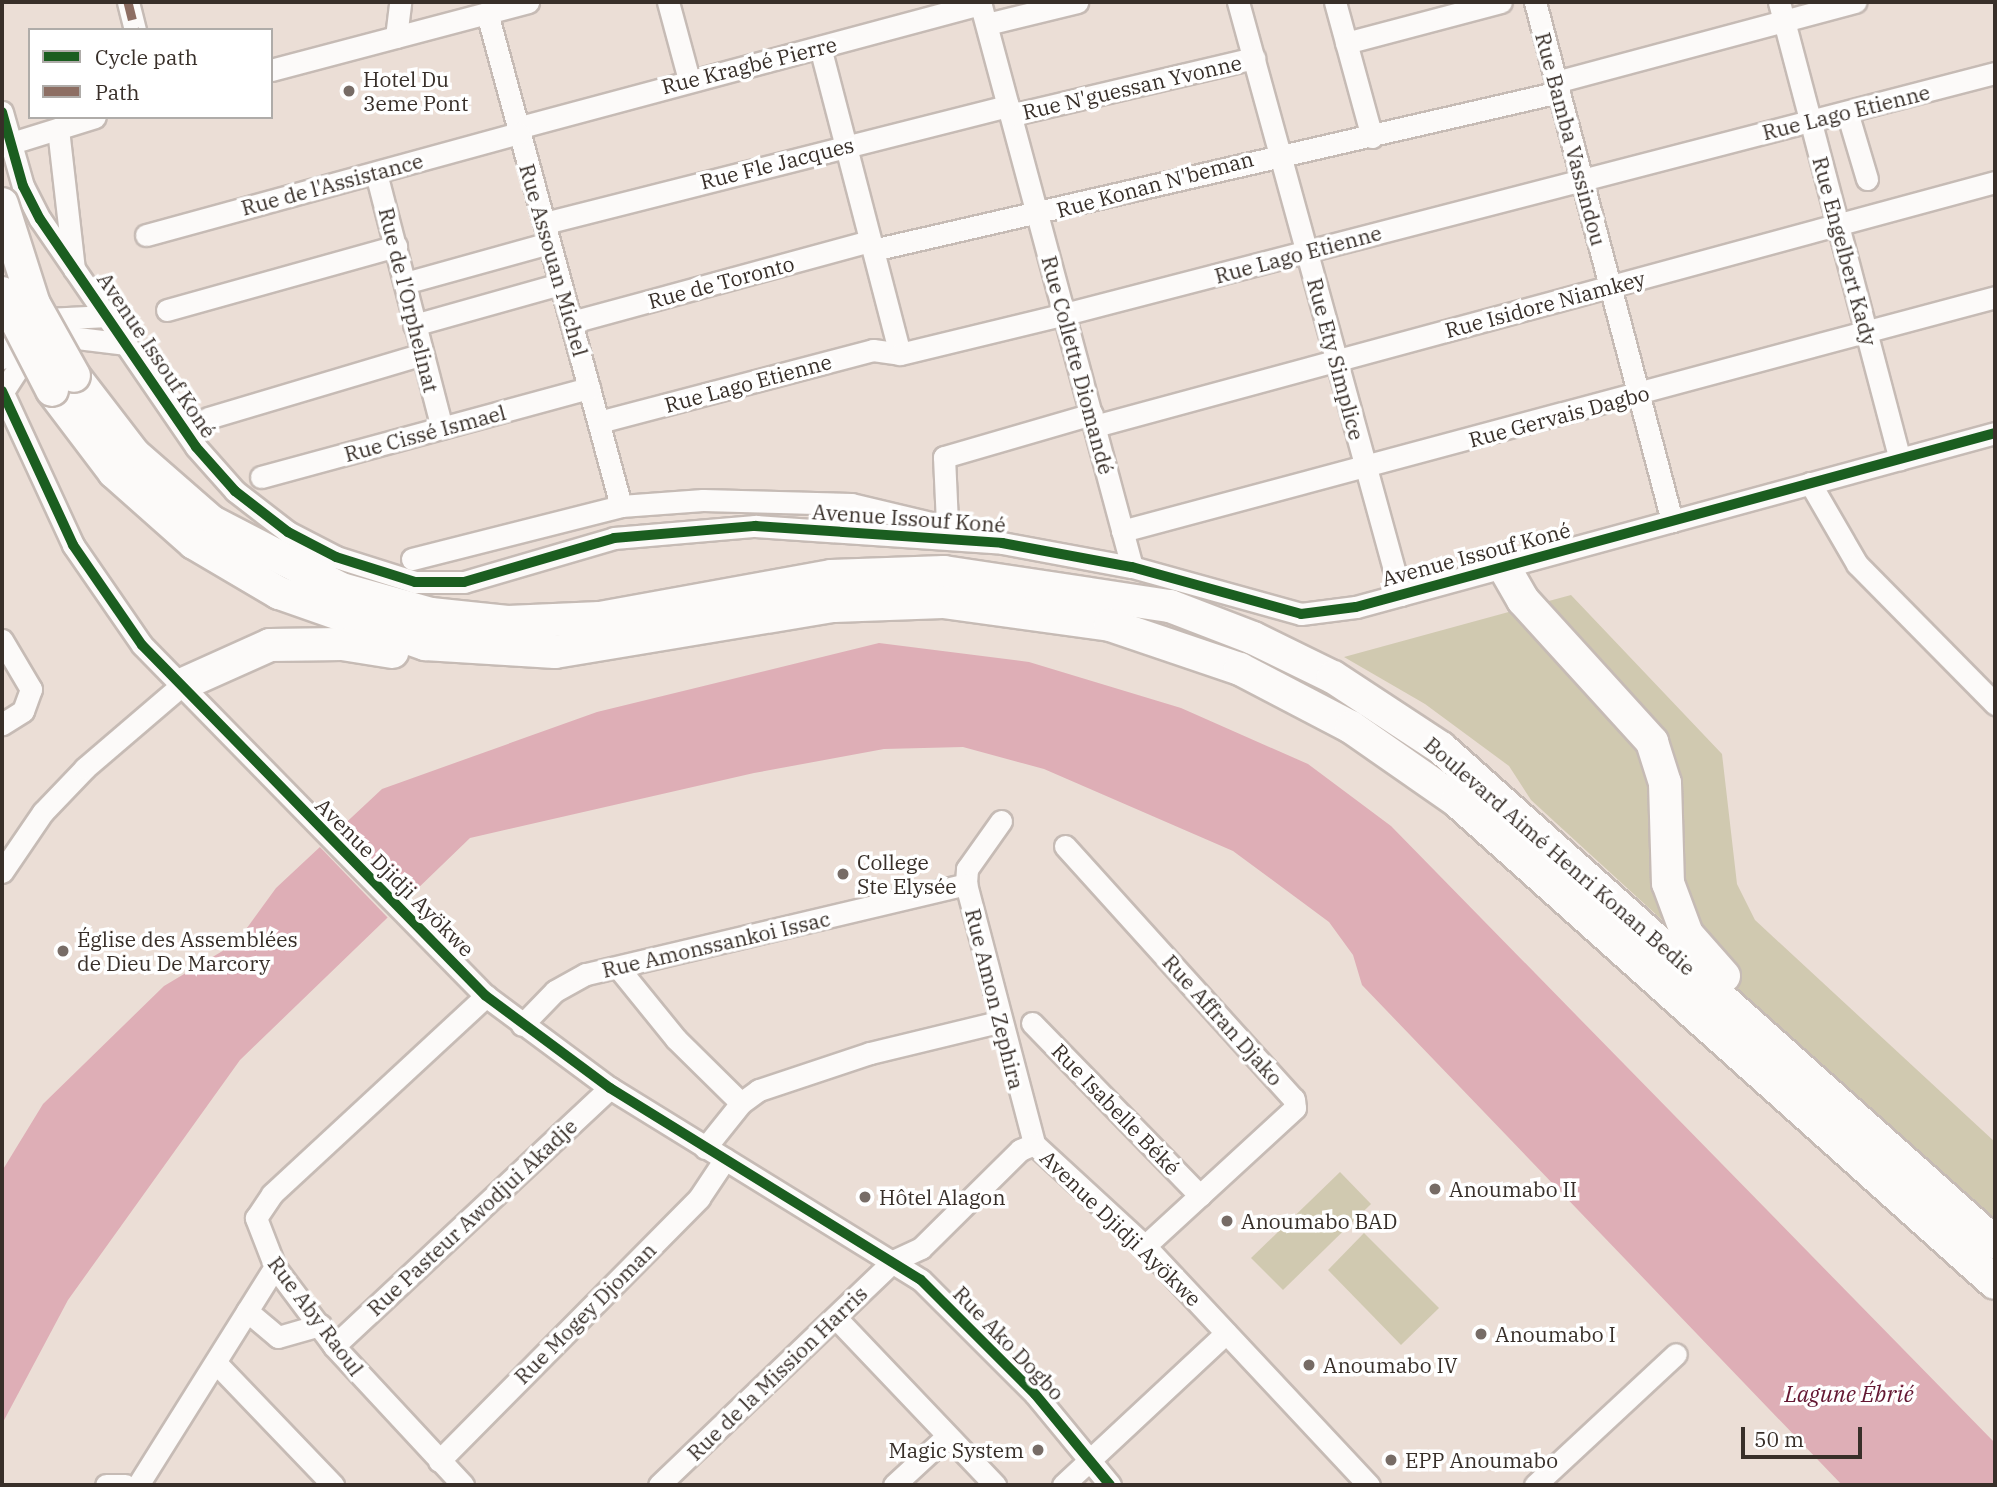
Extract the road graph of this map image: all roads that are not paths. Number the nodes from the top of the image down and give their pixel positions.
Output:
1 (128, 2) edge
2 (400, 2) edge
3 (528, 2) edge
4 (668, 2) edge
5 (1077, 2) edge
6 (1238, 2) edge
7 (1335, 2) edge
8 (1501, 2) edge
9 (1535, 2) edge
10 (1855, 2) edge
11 (983, 10) edge
12 (1782, 11) edge
13 (487, 13) junction
14 (134, 28) edge
15 (396, 37) junction
16 (1346, 43) junction
17 (820, 47) junction
18 (1254, 58) junction
19 (273, 69) edge
20 (1995, 74) edge
21 (689, 80) junction
22 (1558, 87) junction
23 (1009, 111) junction
24 (2, 112) edge
25 (1847, 112) junction
26 (88, 119) edge
27 (1810, 121) junction
28 (58, 128) junction
29 (517, 131) junction
30 (1372, 137) junction
31 (6, 145) edge
32 (845, 147) junction
33 (1282, 160) junction
34 (376, 173) junction
35 (1867, 179) dead end
36 (1582, 180) junction
37 (1995, 182) edge
38 (2, 204) edge
39 (1039, 215) junction
40 (1838, 225) junction
41 (547, 233) junction
42 (146, 235) dead end
43 (396, 246) junction
44 (872, 246) junction
45 (1307, 252) junction
46 (74, 269) junction
47 (405, 283) junction
48 (561, 284) junction
49 (1610, 286) junction
50 (2, 293) edge
51 (1995, 297) edge
52 (166, 310) dead end
53 (1065, 314) junction
54 (108, 316) junction
55 (572, 322) junction
56 (414, 325) junction
57 (1866, 332) junction
58 (127, 344) junction
59 (900, 354) junction
60 (420, 355) junction
61 (2, 358) edge
62 (1336, 360) junction
63 (63, 383) junction
64 (589, 388) junction
65 (2, 392) edge
66 (1639, 394) junction
67 (208, 418) dead end
68 (1093, 420) junction
69 (599, 422) junction
70 (442, 428) junction
71 (1995, 433) edge
72 (1900, 459) junction
73 (1366, 469) junction
74 (261, 477) dead end
75 (1810, 483) junction
76 (621, 506) junction
77 (1672, 521) junction
78 (947, 523) junction
79 (1122, 531) junction
80 (1002, 543) junction
81 (412, 559) dead end
82 (1504, 566) junction
83 (1132, 567) junction
84 (1401, 595) junction
85 (2, 640) edge
86 (464, 648) junction
87 (183, 684) junction
88 (1995, 704) edge
89 (2, 724) edge
90 (1001, 821) dead end
91 (1065, 846) dead end
92 (2, 872) edge
93 (966, 884) junction
94 (620, 970) junction
95 (486, 996) junction
96 (998, 1022) junction
97 (1032, 1023) dead end
98 (522, 1025) junction
99 (610, 1088) junction
100 (740, 1103) junction
101 (1842, 1107) junction
102 (1034, 1144) junction
103 (705, 1147) junction
104 (725, 1159) junction
105 (1200, 1196) junction
106 (1995, 1243) edge
107 (1145, 1246) junction
108 (893, 1261) junction
109 (275, 1267) junction
110 (1995, 1283) edge
111 (247, 1311) junction
112 (836, 1318) junction
113 (320, 1325) junction
114 (1226, 1333) junction
115 (334, 1346) junction
116 (1676, 1354) dead end
117 (217, 1364) junction
118 (946, 1437) junction
119 (439, 1461) junction
120 (1088, 1462) junction
121 (106, 1485) edge
122 (125, 1485) edge
123 (138, 1485) edge
124 (333, 1485) edge
125 (463, 1485) edge
126 (659, 1485) edge
127 (894, 1485) edge
128 (995, 1485) edge
129 (1063, 1485) edge
130 (1110, 1485) edge
131 (1369, 1485) edge
132 (1535, 1485) edge

1 - 14 street
2 - 15 street
3 - 13 street
4 - 21 street
5 - 11 street, Rue Kragbé Pierre
6 - 18 street, Rue Ety Simplice
7 - 16 street
8 - 16 street
9 - 22 street, Rue Bamba Vassindou
10 - 12 street, Rue Konan N'beman
11 - 17 street, Rue Kragbé Pierre
11 - 23 street, Rue Collette Diomandé
12 - 22 street, Rue Konan N'beman
12 - 27 street, Rue Engelbert Kady
13 - 15 street
13 - 29 street, Rue Assouan Michel
15 - 19 street
16 - 30 street
17 - 21 street, Rue Kragbé Pierre
17 - 32 street
18 - 23 street, Rue N'guessan Yvonne
18 - 33 street, Rue Ety Simplice
20 - 25 street, Rue Lago Etienne
21 - 29 street, Rue Kragbé Pierre
22 - 30 street, Rue Konan N'beman
22 - 36 street, Rue Bamba Vassindou
23 - 32 street, Rue Fle Jacques
23 - 39 street, Rue Collette Diomandé
24 - 31 street, Avenue Issouf Koné
25 - 27 street, Rue Lago Etienne
25 - 35 street
26 - 28 street
27 - 36 street, Rue Lago Etienne
27 - 40 street, Rue Engelbert Kady
28 - 31 street
28 - 46 street
29 - 34 street, Rue de l'Assistance
29 - 41 street, Rue Assouan Michel
30 - 33 street, Rue Konan N'beman
31 - 46 street, Avenue Issouf Koné
32 - 41 street, Rue Fle Jacques
32 - 44 street
33 - 39 street, Rue Konan N'beman
33 - 45 street, Rue Ety Simplice
34 - 42 street, Rue de l'Assistance
34 - 43 street, Rue de l'Orphelinat
36 - 45 street, Rue Lago Etienne
36 - 49 street, Rue Bamba Vassindou
37 - 40 street, Rue Isidore Niamkey
38 - 63 highway, Boulevard Aimé Henri Konan Bedie, bridge
39 - 44 street, Rue Konan N'beman
39 - 53 street, Rue Collette Diomandé
40 - 49 street, Rue Isidore Niamkey
40 - 57 street, Rue Engelbert Kady
41 - 47 street, Rue Fle Jacques
41 - 48 street, Rue Assouan Michel
43 - 47 street, Rue de l'Orphelinat
43 - 52 street
44 - 55 street, Rue de Toronto
44 - 59 street
45 - 53 street, Rue Lago Etienne
45 - 62 street, Rue Ety Simplice
46 - 54 street, Avenue Issouf Koné
47 - 56 street, Rue de l'Orphelinat
48 - 55 street, Rue Assouan Michel
48 - 56 street
49 - 62 street, Rue Isidore Niamkey
49 - 66 street, Rue Bamba Vassindou
50 - 63 highway, Boulevard Aimé Henri Konan Bedie, bridge
51 - 57 street, Rue Gervais Dagbo
53 - 59 street, Rue Lago Etienne
53 - 68 street, Rue Collette Diomandé
54 - 58 street, Avenue Issouf Koné
54 - 61 street
55 - 64 street, Rue Assouan Michel
56 - 60 street, Rue de l'Orphelinat
57 - 66 street, Rue Gervais Dagbo
57 - 72 street, Rue Engelbert Kady
58 - 65 street
58 - 80 street, Avenue Issouf Koné
59 - 69 street, Rue Lago Etienne
60 - 67 street
60 - 70 street, Rue de l'Orphelinat
62 - 68 street, Rue Isidore Niamkey
62 - 73 street, Rue Ety Simplice
63 - 86 highway, Boulevard Aimé Henri Konan Bedie
63 - 101 highway, Boulevard Aimé Henri Konan Bedie
64 - 69 street, Rue Assouan Michel
64 - 70 street, Rue Cissé Ismael
65 - 87 street, Avenue Djidji Ayökwe
66 - 73 street, Rue Gervais Dagbo
66 - 77 street, Rue Bamba Vassindou
68 - 78 street, Rue Isidore Niamkey
68 - 79 street, Rue Collette Diomandé
69 - 76 street, Rue Assouan Michel
70 - 74 street, Rue Cissé Ismael
71 - 72 street, Avenue Issouf Koné
72 - 75 street, Avenue Issouf Koné
73 - 79 street, Rue Gervais Dagbo
73 - 84 street, Rue Ety Simplice
75 - 77 street, Avenue Issouf Koné
75 - 88 street
76 - 78 street
76 - 81 street
77 - 82 street, Avenue Issouf Koné
78 - 80 street
79 - 83 street, Rue Collette Diomandé
80 - 83 street, Avenue Issouf Koné
82 - 84 street, Avenue Issouf Koné
82 - 101 highway
83 - 84 street, Avenue Issouf Koné
85 - 89 street
86 - 87 highway
86 - 110 highway, Boulevard Aimé Henri Konan Bedie
87 - 92 street
87 - 95 street, Avenue Djidji Ayökwe
90 - 93 street, Rue Amon Zephira
91 - 105 street, Rue Affran Djako
93 - 94 street, Rue Amonssankoi Issac
93 - 96 street, Rue Amon Zephira
94 - 98 street, Rue Amonssankoi Issac
94 - 100 street
95 - 98 street, Avenue Djidji Ayökwe
95 - 109 street, Rue Aby Raoul
96 - 100 street
96 - 102 street, Rue Amon Zephira
97 - 105 street, Rue Isabelle Béké
98 - 99 street, Avenue Djidji Ayökwe
99 - 103 street, Avenue Djidji Ayökwe
99 - 115 street, Rue Pasteur Awodjui Akadje
100 - 103 street
101 - 106 highway, Boulevard Aimé Henri Konan Bedie
102 - 107 street, Avenue Djidji Ayökwe
102 - 108 street, Avenue Djidji Ayökwe
103 - 104 street, Avenue Djidji Ayökwe
104 - 108 street, Avenue Djidji Ayökwe
104 - 119 street, Rue Mogey Djoman
105 - 107 street, Rue Affran Djako
107 - 114 street, Avenue Djidji Ayökwe
108 - 112 street, Rue de la Mission Harris
108 - 120 street, Rue Ako Dogbo
109 - 111 street
109 - 113 street, Rue Aby Raoul
111 - 113 street
111 - 117 street
112 - 118 street
112 - 126 street, Rue de la Mission Harris
113 - 115 street, Rue Aby Raoul
114 - 120 street
114 - 131 street, Avenue Djidji Ayökwe
115 - 119 street, Rue Aby Raoul
116 - 132 street
117 - 123 street
117 - 124 street
118 - 127 street
118 - 128 street
119 - 125 street, Rue Aby Raoul
120 - 129 street
120 - 130 street, Rue Ako Dogbo
121 - 122 street

